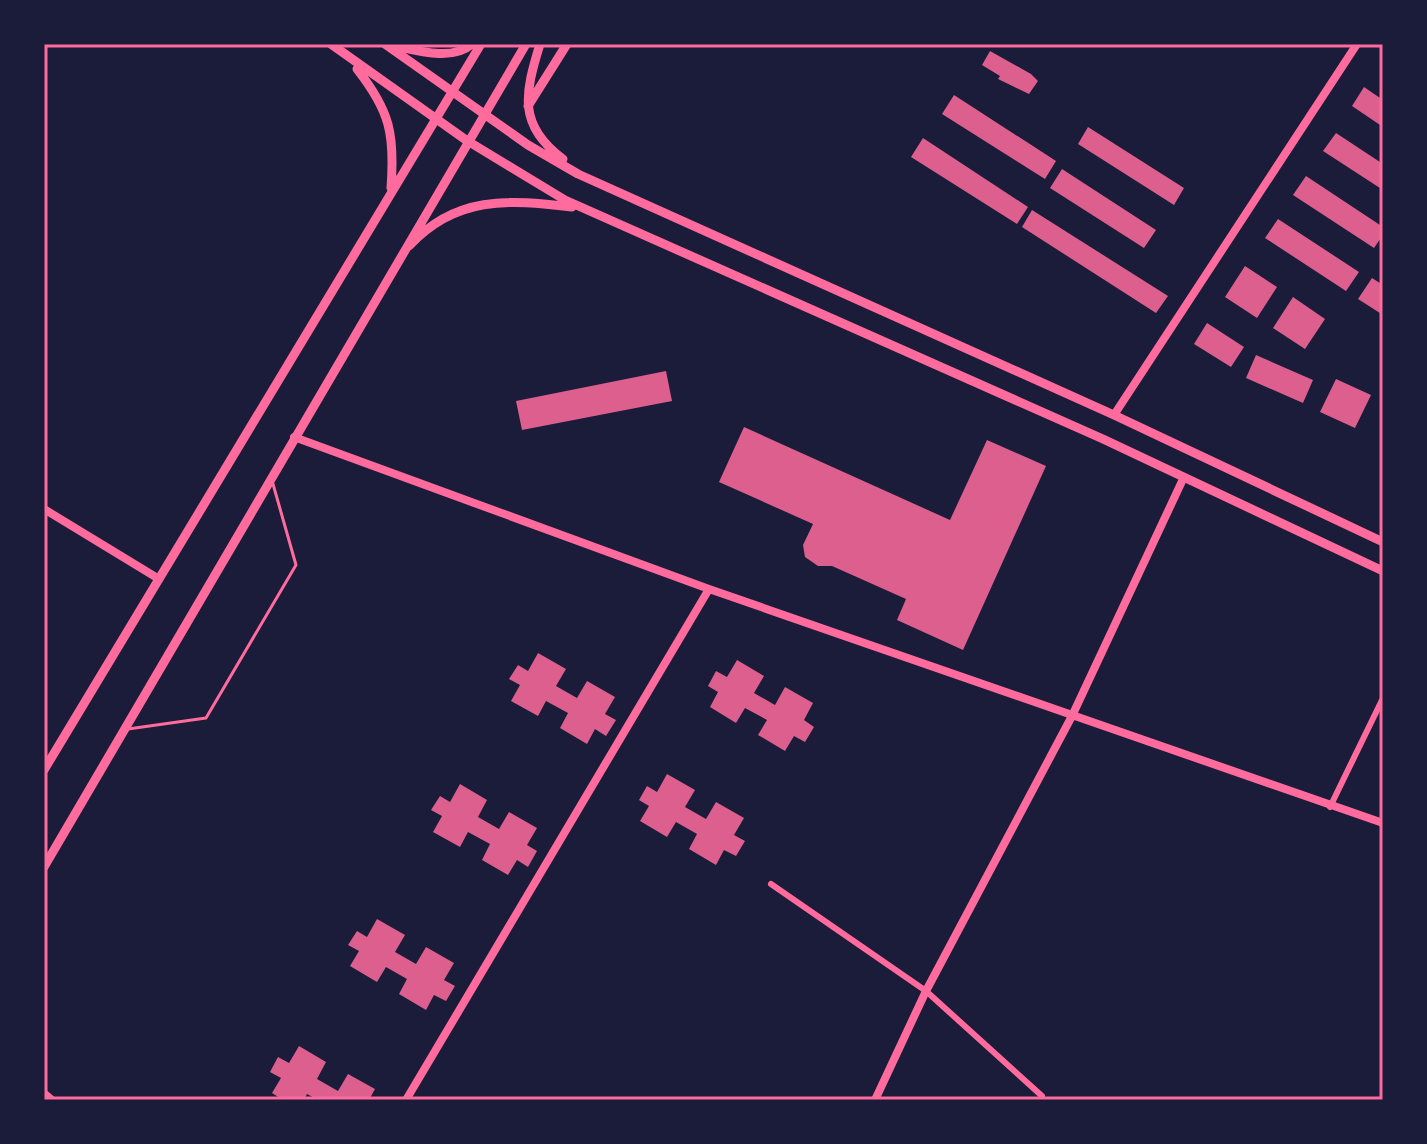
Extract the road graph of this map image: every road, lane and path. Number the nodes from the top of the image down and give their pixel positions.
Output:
1 (331, 44) edge
2 (386, 44) edge
3 (472, 44) edge
4 (481, 44) edge
5 (526, 44) edge
6 (540, 44) edge
7 (567, 44) edge
8 (1353, 46) edge
9 (450, 48) edge
10 (350, 60) junction
11 (451, 92) junction
12 (526, 109) junction
13 (482, 114) junction
14 (435, 119) junction
15 (466, 140) junction
16 (588, 178) junction
17 (391, 192) junction
18 (583, 209) junction
19 (397, 259) junction
20 (1114, 415) junction
21 (294, 437) junction
22 (271, 477) junction
23 (1184, 477) junction
24 (44, 509) edge
25 (1383, 542) edge
26 (1383, 571) edge
27 (159, 579) junction
28 (709, 589) junction
29 (1383, 698) edge
30 (1072, 716) junction
31 (124, 730) junction
32 (44, 770) edge
33 (1330, 807) junction
34 (1383, 823) edge
35 (44, 867) edge
36 (771, 884) dead end
37 (926, 991) junction
38 (1042, 1096) dead end
39 (406, 1100) edge
40 (875, 1100) edge

1 - 10 main road
2 - 9 main road
2 - 11 main road
3 - 9 main road
4 - 11 main road
5 - 13 main road
6 - 12 main road
7 - 12 main road
8 - 20 street
10 - 14 main road
10 - 17 main road
11 - 13 main road
11 - 14 main road
12 - 16 main road
13 - 15 main road
13 - 16 main road
14 - 15 main road
14 - 17 main road
15 - 18 main road
15 - 19 main road
16 - 20 main road
17 - 27 main road
18 - 19 main road
18 - 23 main road
19 - 21 main road
20 - 25 main road
21 - 22 main road
21 - 28 street
22 - 31 main road
22 - 31 lane
23 - 26 main road
23 - 30 street
24 - 27 street
27 - 32 main road
28 - 30 street
28 - 39 street
29 - 33 street
30 - 33 street
30 - 37 street
31 - 35 main road
33 - 34 street
36 - 37 street
37 - 38 street
37 - 40 street

